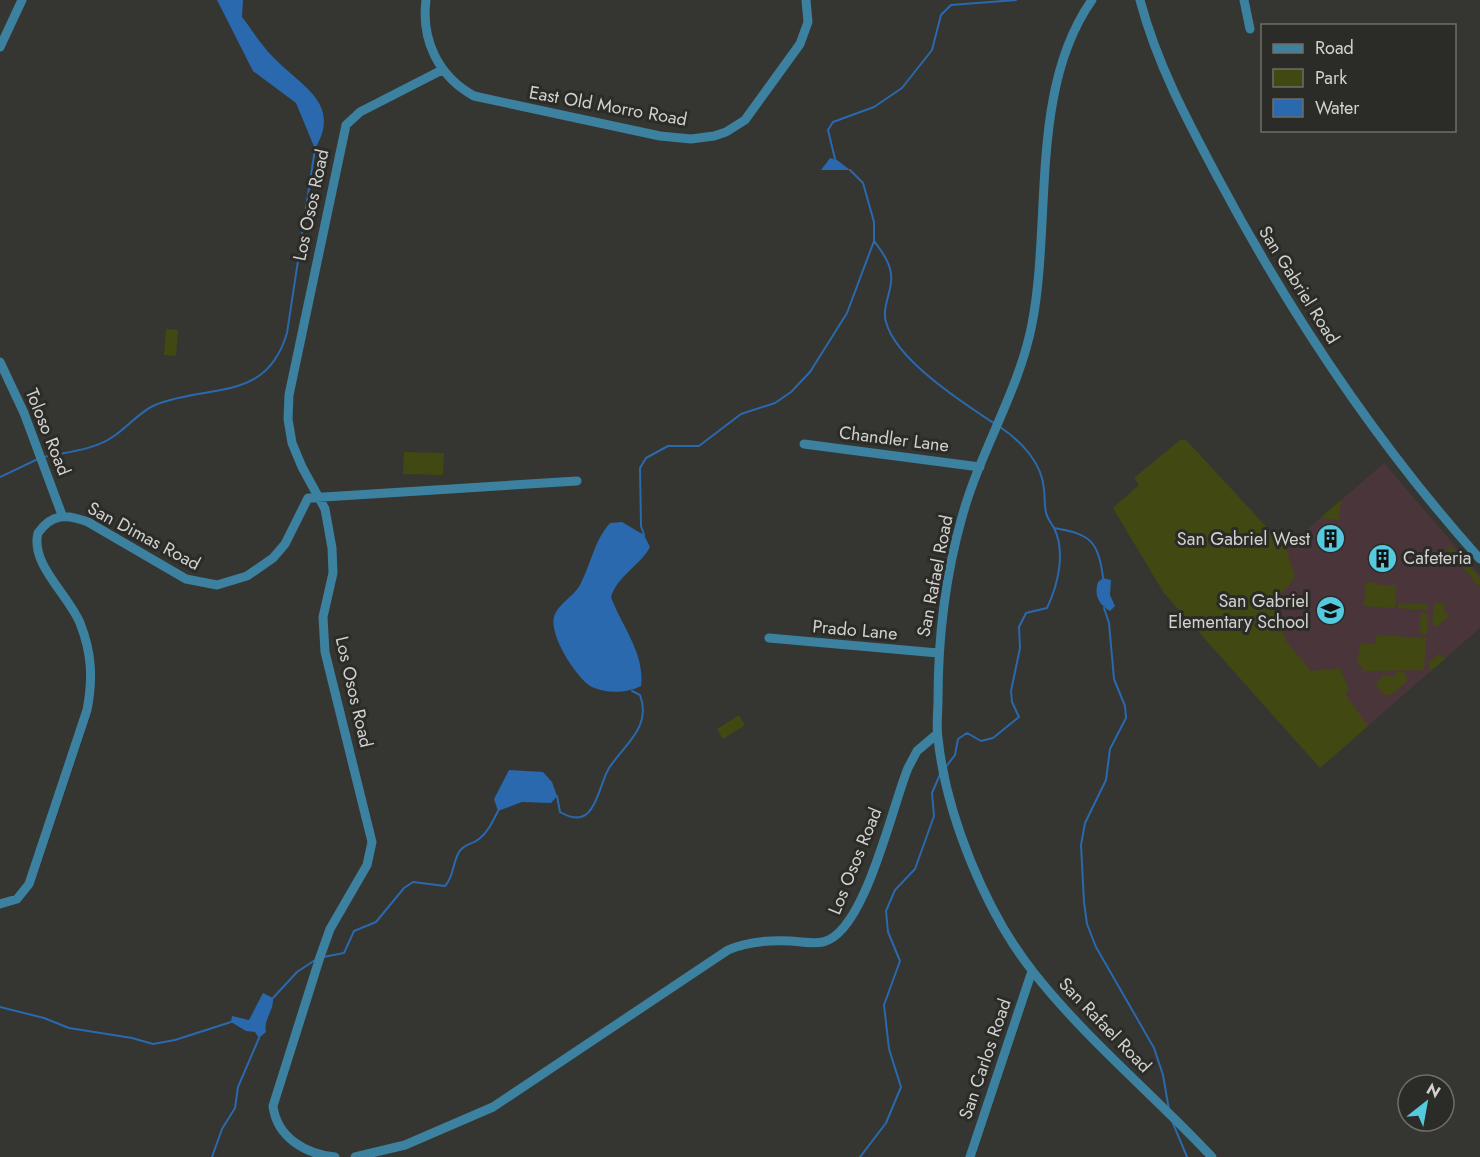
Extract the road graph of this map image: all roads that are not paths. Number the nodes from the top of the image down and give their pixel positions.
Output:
1 (22, 0) edge
2 (426, 0) edge
3 (806, 0) edge
4 (1092, 0) edge
5 (1140, 0) edge
6 (1244, 0) edge
7 (1250, 29) dead end
8 (0, 47) edge
9 (442, 70) junction
10 (0, 362) edge
11 (804, 444) dead end
12 (980, 467) junction
13 (577, 481) dead end
14 (317, 498) junction
15 (62, 515) junction
16 (1480, 559) edge
17 (769, 638) dead end
18 (938, 653) junction
19 (937, 734) junction
20 (0, 904) edge
21 (1032, 970) junction
22 (335, 1157) edge
23 (355, 1157) edge
24 (970, 1157) edge
25 (1212, 1157) edge

1 - 8 street
2 - 9 street, East Old Morro Road
3 - 9 street, East Old Morro Road
4 - 12 street, San Rafael Road
5 - 16 street, San Gabriel Road
6 - 7 street
9 - 14 street, Los Osos Road
10 - 15 street, Toloso Road
11 - 12 street, Chandler Lane
12 - 18 street, San Rafael Road
13 - 14 street
14 - 15 street, San Dimas Road
14 - 22 street, Los Osos Road
15 - 20 street, San Dimas Road
17 - 18 street, Prado Lane
18 - 19 street, San Rafael Road
19 - 21 street, San Rafael Road
19 - 23 street, Los Osos Road
21 - 24 street, San Carlos Road
21 - 25 street, San Rafael Road

